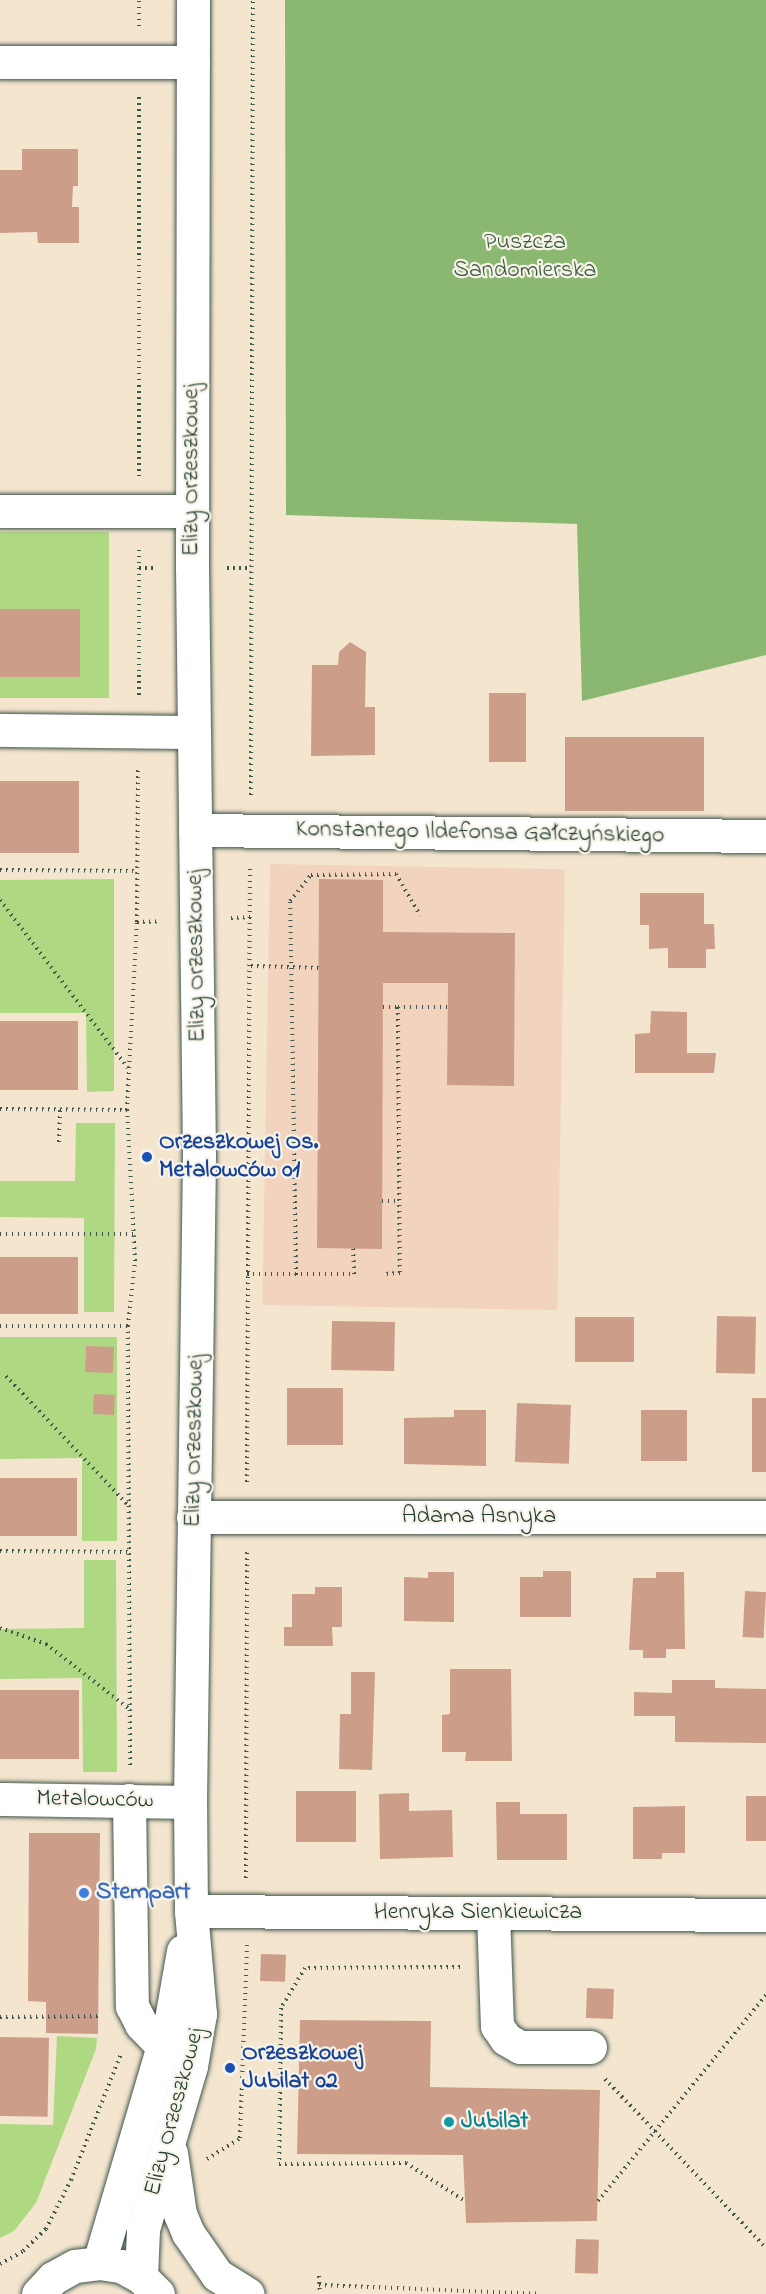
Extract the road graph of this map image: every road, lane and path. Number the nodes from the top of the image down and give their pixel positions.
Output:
1 (139, 0) edge
2 (194, 0) edge
3 (254, 0) edge
4 (139, 61) junction
5 (0, 62) edge
6 (193, 62) junction
7 (0, 511) edge
8 (140, 511) junction
9 (192, 511) junction
10 (0, 730) edge
11 (138, 731) junction
12 (193, 732) junction
13 (195, 830) junction
14 (251, 831) junction
15 (766, 836) edge
16 (0, 870) edge
17 (138, 871) junction
18 (0, 900) edge
19 (420, 915) dead end
20 (251, 966) junction
21 (292, 968) junction
22 (319, 968) dead end
23 (383, 1007) dead end
24 (398, 1007) junction
25 (448, 1007) dead end
26 (128, 1068) junction
27 (0, 1109) edge
28 (60, 1110) junction
29 (127, 1110) junction
30 (59, 1142) dead end
31 (382, 1201) dead end
32 (399, 1202) junction
33 (0, 1234) edge
34 (134, 1234) junction
35 (353, 1248) dead end
36 (247, 1274) junction
37 (384, 1274) dead end
38 (296, 1275) junction
39 (0, 1326) edge
40 (128, 1326) junction
41 (6, 1376) dead end
42 (131, 1508) junction
43 (193, 1517) junction
44 (248, 1517) junction
45 (766, 1517) edge
46 (0, 1551) edge
47 (130, 1552) junction
48 (0, 1628) edge
49 (129, 1708) junction
50 (0, 1799) edge
51 (129, 1800) junction
52 (189, 1802) junction
53 (191, 1911) junction
54 (246, 1912) junction
55 (493, 1913) junction
56 (766, 1915) edge
57 (494, 1966) junction
58 (766, 1995) edge
59 (132, 2006) junction
60 (101, 2016) dead end
61 (0, 2017) edge
62 (162, 2046) junction
63 (590, 2047) joint
64 (656, 2130) junction
65 (170, 2142) junction
66 (205, 2165) dead end
67 (465, 2201) dead end
68 (598, 2201) dead end
69 (766, 2248) edge
70 (99, 2263) junction
71 (0, 2264) edge
72 (319, 2276) dead end
73 (150, 2285) edge
74 (319, 2285) junction
75 (320, 2293) edge
76 (38, 2294) edge
77 (247, 2294) edge
78 (539, 2294) edge

1 - 4 path
2 - 6 street, Elizy Orzeszkowej
3 - 14 path
4 - 5 street
4 - 6 street
4 - 8 path
6 - 9 street, Elizy Orzeszkowej
7 - 8 street
8 - 9 street
8 - 11 path
9 - 12 street, Elizy Orzeszkowej
10 - 11 street
11 - 12 street
11 - 17 path
12 - 13 street, Elizy Orzeszkowej
13 - 14 street, Konstantego Ildefonsa Gałczyńskiego
13 - 43 street, Elizy Orzeszkowej
14 - 15 street, Konstantego Ildefonsa Gałczyńskiego
14 - 20 path
16 - 17 path
17 - 26 path
18 - 26 path
19 - 21 path
20 - 21 path
20 - 36 path
21 - 22 path
21 - 38 path
23 - 24 path
24 - 25 path
24 - 32 path
26 - 29 path
27 - 28 path
28 - 29 path
28 - 30 path
29 - 34 path
31 - 32 path
32 - 37 path
33 - 34 path
34 - 40 path
35 - 38 path
36 - 38 path
36 - 44 path
39 - 40 path
40 - 42 path
41 - 42 path
42 - 47 path
43 - 44 street, Adama Asnyka
43 - 52 street, Elizy Orzeszkowej
44 - 45 street, Adama Asnyka
44 - 54 path
46 - 47 path
47 - 49 path
48 - 49 path
49 - 51 path
50 - 51 street, Metalowców
51 - 52 street, Metalowców
51 - 59 street
52 - 53 street, Elizy Orzeszkowej
53 - 54 street, Henryka Sienkiewicza
53 - 62 street, Elizy Orzeszkowej
53 - 65 street, Elizy Orzeszkowej
54 - 55 street, Henryka Sienkiewicza
54 - 66 path
55 - 56 street, Henryka Sienkiewicza
55 - 57 street
57 - 63 street
57 - 67 path
58 - 64 path
59 - 62 street
59 - 71 path
60 - 61 path
62 - 70 street, Elizy Orzeszkowej
63 - 64 path
64 - 68 path
64 - 69 path
65 - 73 street, Elizy Orzeszkowej
65 - 77 street
70 - 73 street
70 - 76 street
72 - 74 path
74 - 75 path
74 - 78 path

